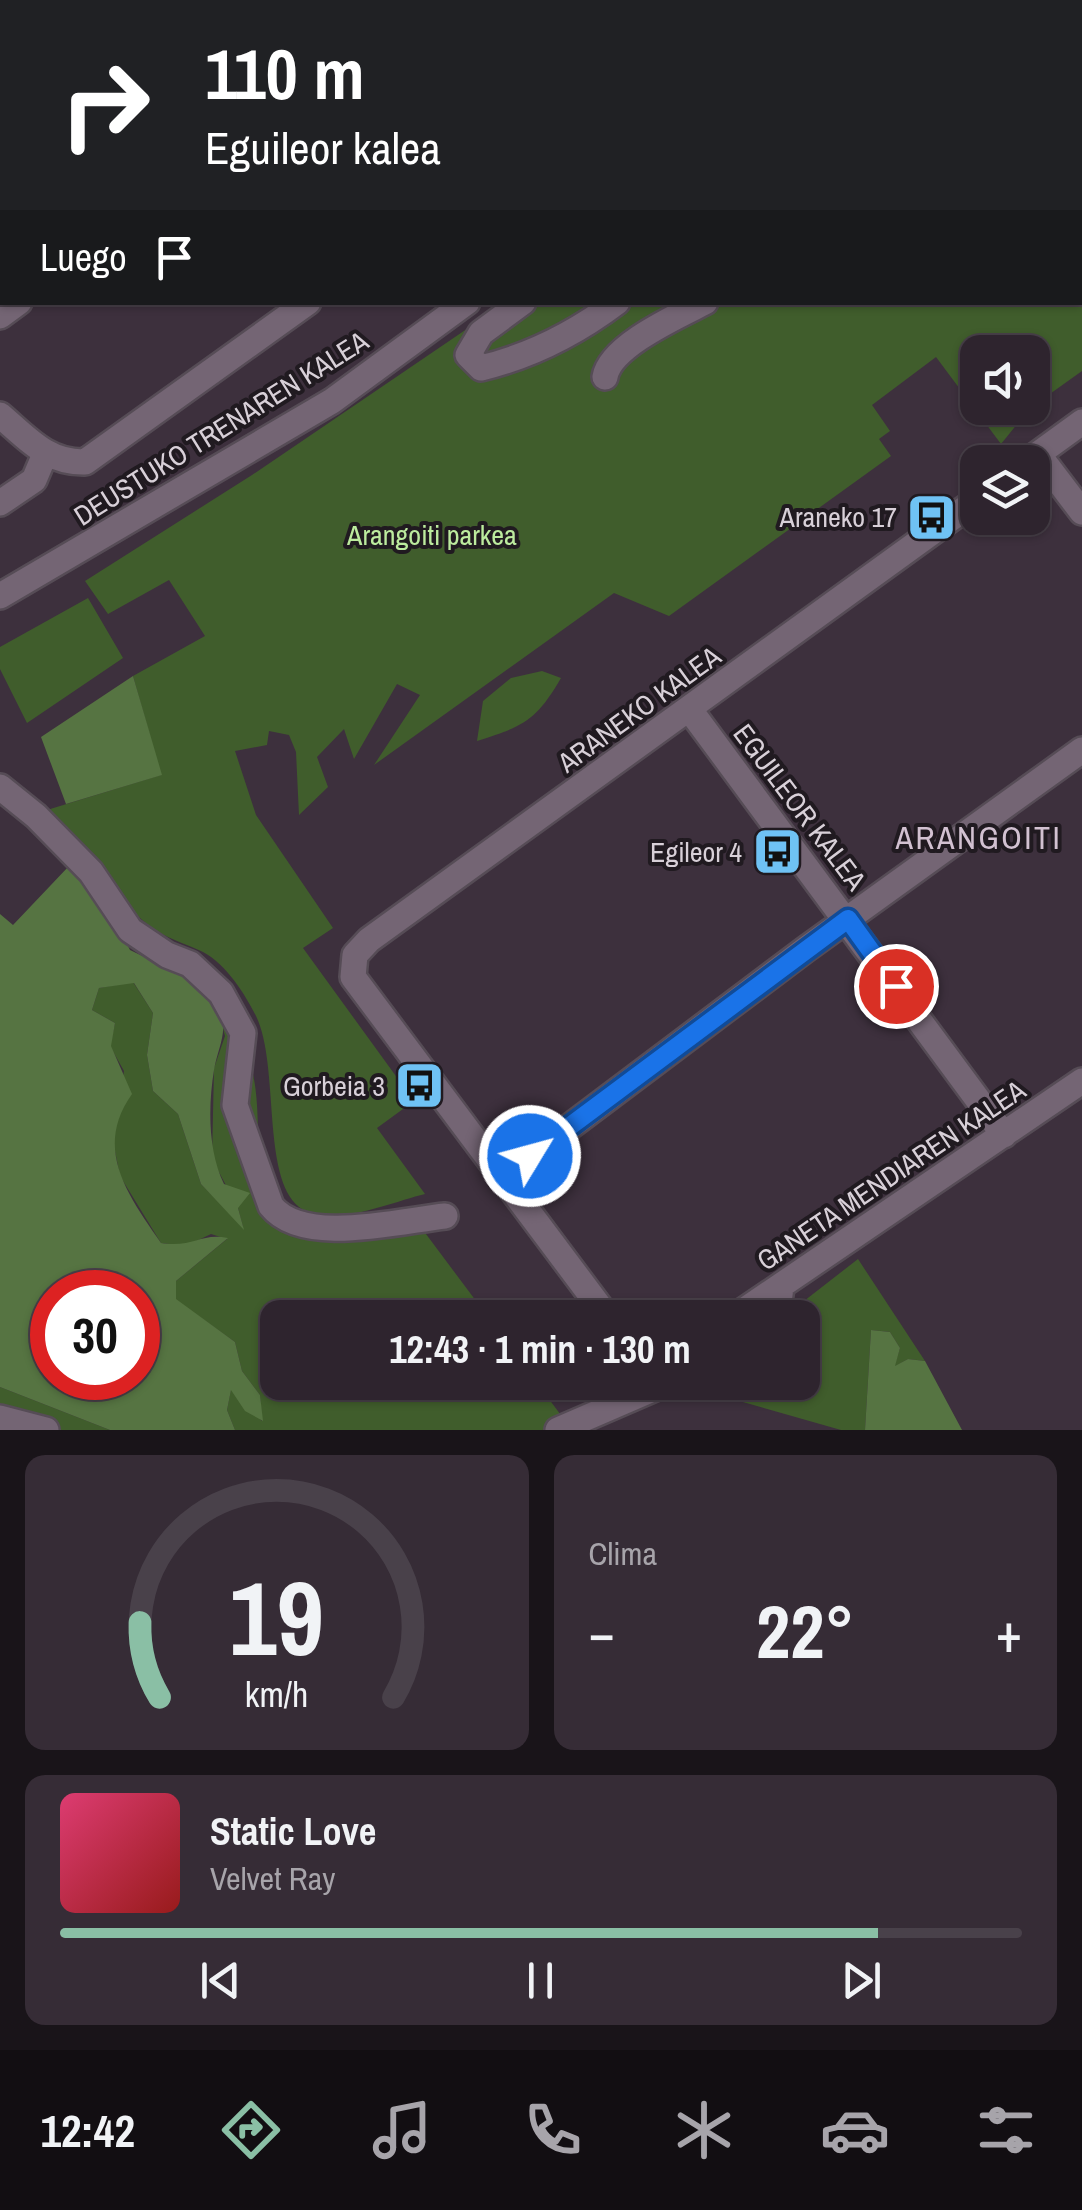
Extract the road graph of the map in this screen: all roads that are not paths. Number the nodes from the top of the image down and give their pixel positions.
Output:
1 (304, 305) edge
2 (464, 305) edge
3 (519, 305) edge
4 (613, 305) edge
5 (698, 305) edge
6 (605, 377) dead end
7 (0, 415) edge
8 (1082, 422) edge
9 (1050, 445) edge
10 (45, 454) junction
11 (1050, 477) edge
12 (0, 503) edge
13 (960, 512) edge
14 (1082, 512) edge
15 (0, 596) edge
16 (690, 710) junction
17 (1082, 750) edge
18 (0, 786) edge
19 (848, 919) junction
20 (1082, 1081) edge
21 (1004, 1135) junction
22 (503, 1177) junction
23 (445, 1216) dead end
24 (780, 1287) junction
25 (595, 1300) edge
26 (760, 1300) edge
27 (779, 1300) edge
28 (627, 1400) edge
29 (0, 1418) edge
30 (46, 1430) edge
31 (558, 1430) edge

1 - 10 street
2 - 15 street, DEUSTUKO TRENAREN KALEA
3 - 4 street
5 - 6 street
7 - 10 street
8 - 9 street
10 - 12 street
11 - 14 street
13 - 16 street, ARANEKO KALEA
16 - 19 street, EGUILEOR KALEA
16 - 22 street, ARANEKO KALEA
17 - 19 street
18 - 23 street
19 - 21 street, EGUILEOR KALEA
19 - 22 street
20 - 21 street, GANETA MENDIAREN KALEA
21 - 24 street, GANETA MENDIAREN KALEA
22 - 25 street
24 - 26 street, GANETA MENDIAREN KALEA
24 - 27 street
28 - 31 street
29 - 30 street

